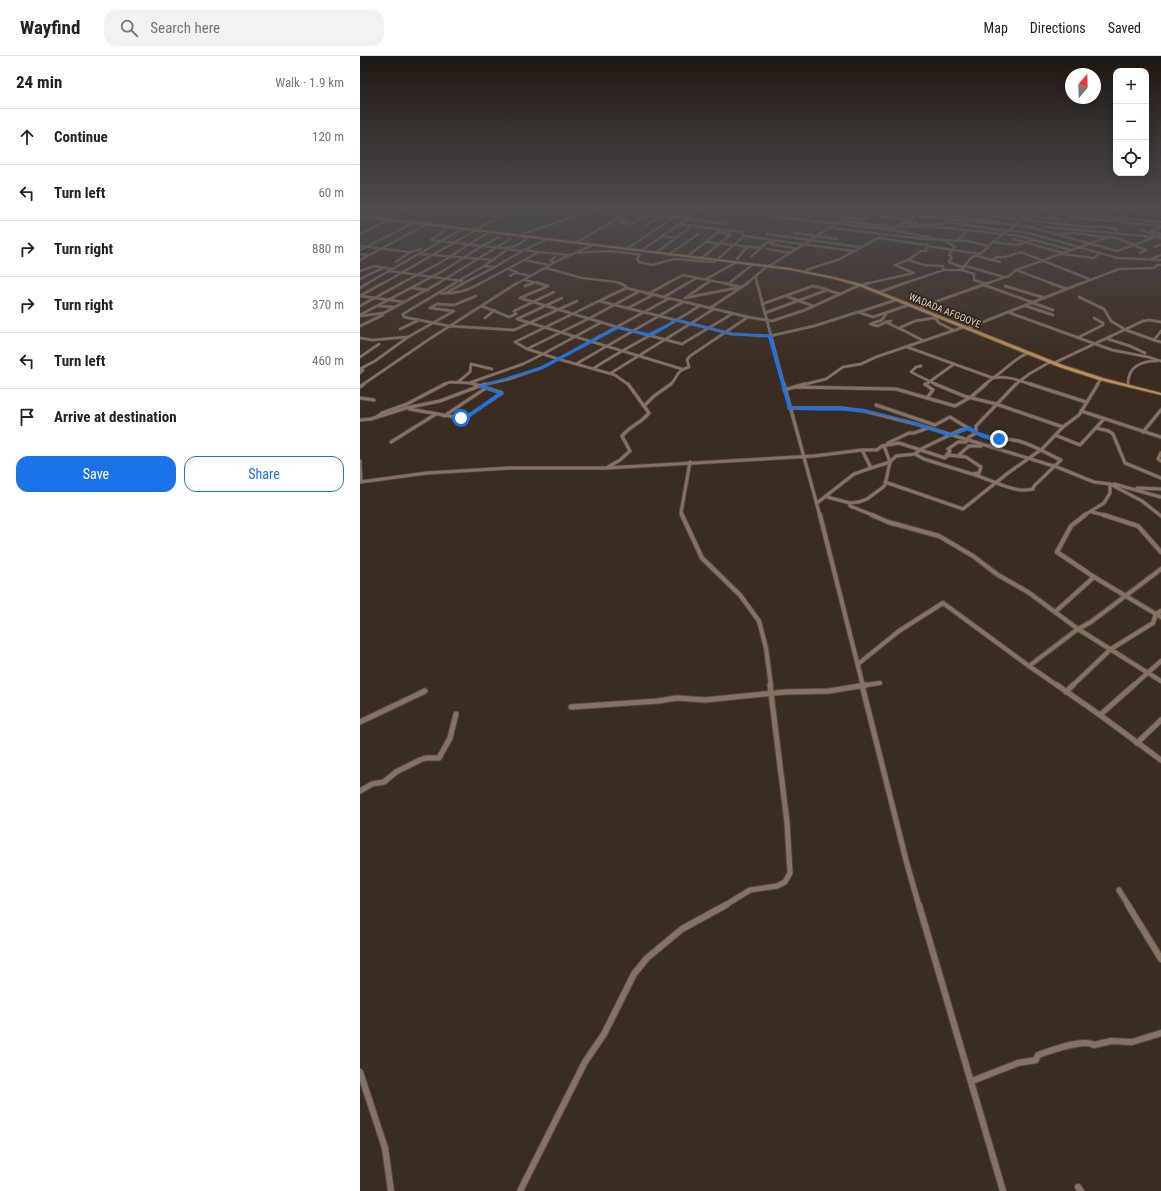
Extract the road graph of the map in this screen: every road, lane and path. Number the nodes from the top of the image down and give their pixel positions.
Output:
1 (400, 259) edge
2 (410, 259) edge
3 (428, 259) edge
4 (445, 259) edge
5 (460, 259) edge
6 (479, 259) joint
7 (508, 259) edge
8 (553, 259) edge
9 (560, 259) edge
10 (637, 259) edge
11 (708, 259) edge
12 (712, 259) edge
13 (781, 259) edge
14 (838, 259) edge
15 (949, 259) edge
16 (971, 259) edge
17 (988, 259) edge
18 (1037, 259) edge
19 (1049, 259) edge
20 (1133, 259) edge
21 (494, 260) joint
22 (524, 260) joint
23 (717, 260) junction
24 (908, 260) joint
25 (992, 260) joint
26 (1149, 260) joint
27 (1161, 260) edge
28 (1043, 261) junction
29 (396, 262) dead end
30 (554, 262) junction
31 (1000, 262) dead end
32 (735, 263) junction
33 (752, 264) junction
34 (550, 265) junction
35 (1161, 265) edge
36 (484, 266) junction
37 (770, 266) junction
38 (386, 267) junction
39 (494, 267) junction
40 (546, 268) junction
41 (964, 268) junction
42 (392, 269) junction
43 (508, 269) junction
44 (389, 270) junction
45 (806, 270) junction
46 (944, 270) junction
47 (1016, 270) junction
48 (360, 271) edge
49 (402, 273) junction
50 (516, 273) junction
51 (416, 275) junction
52 (433, 276) junction
53 (510, 276) dead end
54 (532, 276) junction
55 (1004, 277) junction
56 (697, 278) junction
57 (756, 278) junction
58 (360, 279) edge
59 (375, 279) junction
60 (445, 279) junction
61 (461, 280) junction
62 (525, 280) junction
63 (705, 280) junction
64 (1089, 280) junction
65 (711, 281) junction
66 (468, 282) junction
67 (537, 282) junction
68 (728, 284) junction
69 (985, 284) junction
70 (861, 285) junction
71 (525, 286) dead end
72 (1005, 286) dead end
73 (741, 287) junction
74 (360, 288) edge
75 (411, 288) junction
76 (626, 288) junction
77 (1068, 288) junction
78 (428, 290) junction
79 (827, 290) junction
80 (554, 292) dead end
81 (638, 292) junction
82 (880, 292) junction
83 (440, 293) junction
84 (445, 294) junction
85 (648, 294) junction
86 (840, 294) junction
87 (653, 295) junction
88 (360, 296) edge
89 (476, 296) dead end
90 (786, 296) junction
91 (433, 297) junction
92 (1079, 297) dead end
93 (375, 298) junction
94 (562, 298) dead end
95 (664, 298) junction
96 (685, 298) junction
97 (1046, 298) junction
98 (668, 299) junction
99 (799, 300) junction
100 (896, 300) junction
101 (387, 301) junction
102 (577, 301) dead end
103 (598, 301) junction
104 (680, 301) junction
105 (405, 302) junction
106 (532, 302) junction
107 (684, 302) junction
108 (1033, 303) junction
109 (762, 304) junction
110 (614, 305) junction
111 (909, 305) junction
112 (360, 306) edge
113 (378, 306) junction
114 (482, 306) junction
115 (546, 306) junction
116 (700, 306) junction
117 (813, 306) junction
118 (1026, 306) junction
119 (394, 307) junction
120 (921, 307) junction
121 (628, 308) junction
122 (710, 308) junction
123 (714, 309) junction
124 (495, 310) junction
125 (560, 310) junction
126 (1053, 310) dead end
127 (643, 312) junction
128 (858, 312) junction
129 (575, 313) junction
130 (765, 313) junction
131 (1010, 313) junction
132 (384, 314) junction
133 (732, 314) junction
134 (886, 314) junction
135 (659, 315) junction
136 (1053, 315) dead end
137 (360, 316) edge
138 (748, 317) junction
139 (940, 317) junction
140 (485, 318) dead end
141 (590, 318) junction
142 (935, 318) junction
143 (1094, 318) dead end
144 (419, 320) junction
145 (678, 320) junction
146 (766, 321) junction
147 (891, 321) dead end
148 (602, 322) junction
149 (886, 322) junction
150 (1161, 322) edge
151 (435, 323) junction
152 (530, 324) junction
153 (692, 324) junction
154 (360, 326) edge
155 (449, 326) junction
156 (617, 327) junction
157 (964, 327) junction
158 (970, 327) junction
159 (545, 328) junction
160 (709, 328) junction
161 (900, 328) junction
162 (400, 329) dead end
163 (953, 330) junction
164 (1126, 330) junction
165 (634, 331) junction
166 (1161, 331) edge
167 (726, 332) junction
168 (560, 333) junction
169 (650, 335) junction
170 (770, 336) junction
171 (408, 337) junction
172 (574, 337) junction
173 (1079, 337) junction
174 (360, 338) edge
175 (1108, 339) junction
176 (666, 340) junction
177 (922, 340) junction
178 (1154, 340) junction
179 (589, 342) junction
180 (1161, 342) edge
181 (380, 344) dead end
182 (1097, 344) junction
183 (605, 347) junction
184 (906, 347) junction
185 (527, 349) junction
186 (620, 352) junction
187 (1028, 353) junction
188 (1145, 353) dead end
189 (543, 354) junction
190 (637, 356) junction
191 (360, 357) edge
192 (558, 359) junction
193 (1050, 362) junction
194 (1056, 362) junction
195 (1161, 362) edge
196 (576, 364) junction
197 (954, 364) junction
198 (921, 366) dead end
199 (594, 368) junction
200 (360, 369) edge
201 (492, 369) dead end
202 (682, 369) junction
203 (360, 373) edge
204 (611, 373) junction
205 (993, 378) junction
206 (1101, 378) junction
207 (930, 381) junction
208 (1019, 381) junction
209 (458, 382) junction
210 (469, 383) junction
211 (1128, 384) junction
212 (479, 386) junction
213 (795, 386) junction
214 (360, 387) edge
215 (486, 388) junction
216 (784, 390) junction
217 (1161, 393) edge
218 (971, 397) junction
219 (360, 398) edge
220 (927, 398) junction
221 (374, 400) dead end
222 (1086, 402) junction
223 (996, 404) junction
224 (876, 405) dead end
225 (644, 406) junction
226 (406, 408) junction
227 (790, 408) junction
228 (1161, 410) edge
229 (1081, 411) junction
230 (436, 414) junction
231 (444, 416) junction
232 (1104, 419) junction
233 (360, 420) edge
234 (371, 420) junction
235 (935, 425) junction
236 (1063, 427) junction
237 (928, 428) junction
238 (969, 428) junction
239 (1096, 428) junction
240 (1143, 432) junction
241 (976, 433) junction
242 (951, 435) junction
243 (1055, 436) junction
244 (1161, 437) edge
245 (967, 440) junction
246 (995, 440) junction
247 (391, 442) dead end
248 (883, 446) junction
249 (984, 446) junction
250 (862, 450) junction
251 (922, 450) junction
252 (1042, 450) junction
253 (1161, 453) edge
254 (915, 454) junction
255 (959, 455) junction
256 (803, 456) junction
257 (945, 458) junction
258 (1028, 458) junction
259 (360, 461) edge
260 (1161, 461) edge
261 (690, 462) junction
262 (890, 462) junction
263 (1057, 466) junction
264 (606, 468) junction
265 (871, 468) junction
266 (972, 474) junction
267 (1161, 478) edge
268 (361, 482) edge
269 (886, 482) junction
270 (997, 482) junction
271 (1110, 484) junction
272 (1123, 486) junction
273 (1161, 489) edge
274 (827, 497) junction
275 (1161, 497) edge
276 (817, 503) junction
277 (850, 503) junction
278 (1092, 512) junction
279 (1161, 516) edge
280 (1161, 552) edge
281 (1161, 569) edge
282 (1094, 577) junction
283 (1126, 596) junction
284 (1161, 611) edge
285 (1055, 612) junction
286 (1156, 614) junction
287 (1161, 617) edge
288 (1078, 629) junction
289 (1111, 649) junction
290 (1161, 662) edge
291 (858, 664) junction
292 (1029, 666) junction
293 (1150, 673) junction
294 (1161, 681) edge
295 (880, 682) dead end
296 (863, 685) junction
297 (425, 691) dead end
298 (1066, 692) junction
299 (771, 693) junction
300 (571, 707) dead end
301 (456, 714) dead end
302 (1100, 715) junction
303 (1161, 720) edge
304 (360, 722) edge
305 (1137, 743) junction
306 (1161, 760) edge
307 (360, 791) edge
308 (1119, 890) dead end
309 (1161, 959) edge
310 (1161, 1033) edge
311 (360, 1072) edge
312 (972, 1081) junction
313 (391, 1191) edge
314 (520, 1191) edge
315 (1003, 1191) edge

1 - 29 street
2 - 42 street
3 - 49 street
4 - 51 street
5 - 52 street
6 - 21 street
6 - 60 street
7 - 39 street
8 - 30 street
9 - 30 street
10 - 23 street
11 - 23 highway, WADADA AFGOOYE
12 - 23 highway, WADADA AFGOOYE
13 - 37 street
14 - 45 street
15 - 41 street
16 - 41 street
17 - 25 street
18 - 28 street
19 - 28 street
20 - 26 street
21 - 36 street
22 - 34 street
22 - 43 street
23 - 32 highway, WADADA AFGOOYE
23 - 37 highway, WADADA AFGOOYE
24 - 46 street
24 - 70 street
25 - 31 street
26 - 27 street
28 - 47 street
28 - 64 street
30 - 34 street
32 - 33 highway, WADADA AFGOOYE
32 - 63 street
33 - 37 highway, WADADA AFGOOYE
33 - 68 street
34 - 40 street
35 - 64 street
36 - 39 street
36 - 61 street
37 - 45 highway, WADADA AFGOOYE
37 - 57 street
37 - 70 highway, WADADA AFGOOYE
38 - 42 street
38 - 48 street
38 - 58 street
39 - 66 street
40 - 54 street
40 - 76 street
41 - 46 street
41 - 55 street
41 - 69 street
42 - 44 street
43 - 50 street
43 - 84 street
44 - 49 street
44 - 59 street
45 - 70 highway, WADADA AFGOOYE
46 - 82 street
47 - 55 street
47 - 77 street
49 - 51 street
49 - 88 street
50 - 53 street
50 - 54 street
51 - 52 street
51 - 93 street
52 - 60 street
52 - 75 street
54 - 62 street
55 - 69 street
56 - 63 street
56 - 85 street
56 - 95 street
57 - 73 street
57 - 109 street
58 - 59 street
59 - 74 street
60 - 61 street
60 - 78 street
61 - 66 street
61 - 83 street
62 - 67 street
62 - 114 street
63 - 65 street
64 - 77 street
65 - 68 street
65 - 96 street
66 - 84 street
67 - 71 street
67 - 106 street
68 - 73 street
69 - 108 street
69 - 120 street
70 - 82 highway, WADADA AFGOOYE
70 - 86 street
70 - 100 highway, WADADA AFGOOYE
72 - 97 street
73 - 96 street
73 - 122 street
75 - 78 street
75 - 101 street
76 - 81 street
76 - 103 street
77 - 97 street
78 - 105 street
79 - 86 street
79 - 90 street
79 - 99 street
80 - 106 street
81 - 85 street
81 - 110 street
82 - 120 highway, WADADA AFGOOYE
83 - 84 street
83 - 91 street
84 - 91 street
85 - 87 street
86 - 117 street
87 - 95 street
87 - 121 street
88 - 93 street
89 - 151 street
90 - 99 street
90 - 109 street
91 - 144 street
92 - 164 street
93 - 101 street
93 - 112 street
94 - 115 street
95 - 98 street
96 - 104 street
97 - 108 street
98 - 104 street
98 - 127 street
99 - 117 street
99 - 130 street
100 - 111 highway, WADADA AFGOOYE
100 - 128 street
101 - 105 street
101 - 113 street
102 - 125 street
103 - 110 street
103 - 129 street
104 - 107 street
105 - 119 street
106 - 115 street
106 - 124 street
107 - 116 street
107 - 135 street
108 - 118 street
108 - 126 street
109 - 130 street
110 - 121 street
110 - 141 street
111 - 134 street
111 - 139 highway, WADADA AFGOOYE
113 - 119 street
113 - 137 street
114 - 124 street
114 - 155 street
115 - 125 street
115 - 152 street
116 - 122 street
116 - 145 street
117 - 146 street
118 - 131 street
118 - 136 street
119 - 132 street
120 - 158 highway, WADADA AFGOOYE
121 - 127 street
122 - 123 street
123 - 133 street
123 - 153 street
124 - 140 street
125 - 129 street
125 - 152 street
127 - 135 street
127 - 156 street
128 - 134 street
128 - 170 street
129 - 141 street
129 - 159 street
130 - 146 street
131 - 158 street
131 - 173 street
132 - 137 street
132 - 154 street
133 - 138 street
133 - 160 street
134 - 149 street
135 - 145 street
135 - 165 street
138 - 146 street
138 - 167 street
139 - 142 street
139 - 157 highway, WADADA AFGOOYE
141 - 148 street
141 - 168 street
142 - 161 street
142 - 163 street
143 - 173 street
144 - 151 street
144 - 162 street
145 - 153 street
145 - 169 street
146 - 170 street
147 - 149 street
148 - 156 street
148 - 172 street
149 - 161 street
150 - 164 street
151 - 155 street
151 - 171 street
152 - 155 street
152 - 159 street
153 - 160 street
153 - 176 street
155 - 214 street
156 - 165 street
156 - 179 street
157 - 163 street
157 - 187 highway, WADADA AFGOOYE
158 - 194 highway, WADADA AFGOOYE
159 - 168 street
159 - 185 street
160 - 167 street
160 - 176 street
161 - 177 street
163 - 177 street
164 - 175 street
164 - 178 street
165 - 169 street
165 - 183 street
166 - 178 street
167 - 170 street
167 - 202 street
168 - 172 street
168 - 185 street
169 - 176 street
169 - 186 street
170 - 216 street
171 - 174 street
171 - 200 street
172 - 179 street
172 - 189 street
173 - 182 street
175 - 182 street
175 - 188 street
176 - 190 street
177 - 184 street
178 - 180 street
179 - 183 street
179 - 192 street
181 - 191 street
182 - 194 street
182 - 195 street
183 - 186 street
183 - 196 street
184 - 197 street
184 - 213 street
185 - 189 street
186 - 190 street
186 - 199 street
187 - 193 highway, WADADA AFGOOYE
187 - 205 street
189 - 192 street
189 - 210 street
190 - 202 street
190 - 204 street
192 - 196 street
192 - 212 street
193 - 206 highway, WADADA AFGOOYE
193 - 208 street
194 - 211 highway, WADADA AFGOOYE
195 - 211 street
196 - 199 street
197 - 205 street
197 - 207 street
198 - 207 street
199 - 204 street
200 - 203 street
201 - 209 street
202 - 225 street
204 - 225 street
205 - 208 street
205 - 218 street
206 - 217 highway, WADADA AFGOOYE
206 - 222 street
207 - 218 street
207 - 220 street
208 - 222 street
208 - 223 street
209 - 210 street
209 - 234 street
210 - 212 street
211 - 217 highway, WADADA AFGOOYE
212 - 215 street
212 - 226 street
213 - 216 street
213 - 220 street
215 - 231 street
215 - 231 street
216 - 227 street
218 - 220 street
218 - 223 street
219 - 221 street
222 - 229 street
223 - 236 street
223 - 241 street
224 - 235 street
225 - 264 street
226 - 230 street
226 - 234 street
227 - 237 street
227 - 256 street
228 - 240 street
229 - 232 street
229 - 236 street
230 - 231 street
230 - 247 street
232 - 239 street
232 - 240 street
233 - 234 street
235 - 237 street
235 - 238 street
236 - 243 street
237 - 242 street
237 - 248 street
238 - 241 street
238 - 242 street
239 - 243 street
239 - 267 street
240 - 244 street
241 - 245 street
241 - 246 street
242 - 245 street
242 - 251 street
243 - 252 street
245 - 249 street
245 - 257 street
246 - 249 street
246 - 252 street
248 - 250 street
248 - 251 street
248 - 262 street
249 - 255 street
249 - 258 street
250 - 256 street
250 - 265 street
251 - 254 street
251 - 257 street
252 - 258 street
252 - 263 street
253 - 260 street
254 - 262 street
254 - 266 street
255 - 257 street
255 - 266 street
256 - 261 street
256 - 276 street
258 - 263 street
258 - 270 street
259 - 268 street
261 - 264 street
261 - 299 street
262 - 265 street
262 - 269 street
263 - 270 street
263 - 271 street
264 - 268 street
265 - 274 street
266 - 270 street
269 - 270 street
269 - 277 street
271 - 272 street
271 - 278 street
271 - 279 street
272 - 273 street
272 - 275 street
274 - 276 street
274 - 277 street
276 - 291 street
277 - 285 street
278 - 280 street
278 - 282 street
281 - 283 street
282 - 283 street
282 - 285 street
283 - 286 street
283 - 288 street
284 - 286 street
285 - 288 street
286 - 287 street
286 - 289 street
288 - 289 street
288 - 292 street
289 - 293 street
289 - 298 street
290 - 293 street
291 - 292 street
291 - 296 street
292 - 298 street
293 - 294 street
293 - 302 street
295 - 296 street
296 - 299 street
296 - 312 street
297 - 304 street
298 - 302 street
299 - 300 street
299 - 314 street
301 - 307 street
302 - 305 street
303 - 305 street
305 - 306 street
308 - 309 street
310 - 312 street
311 - 313 street
312 - 315 street

